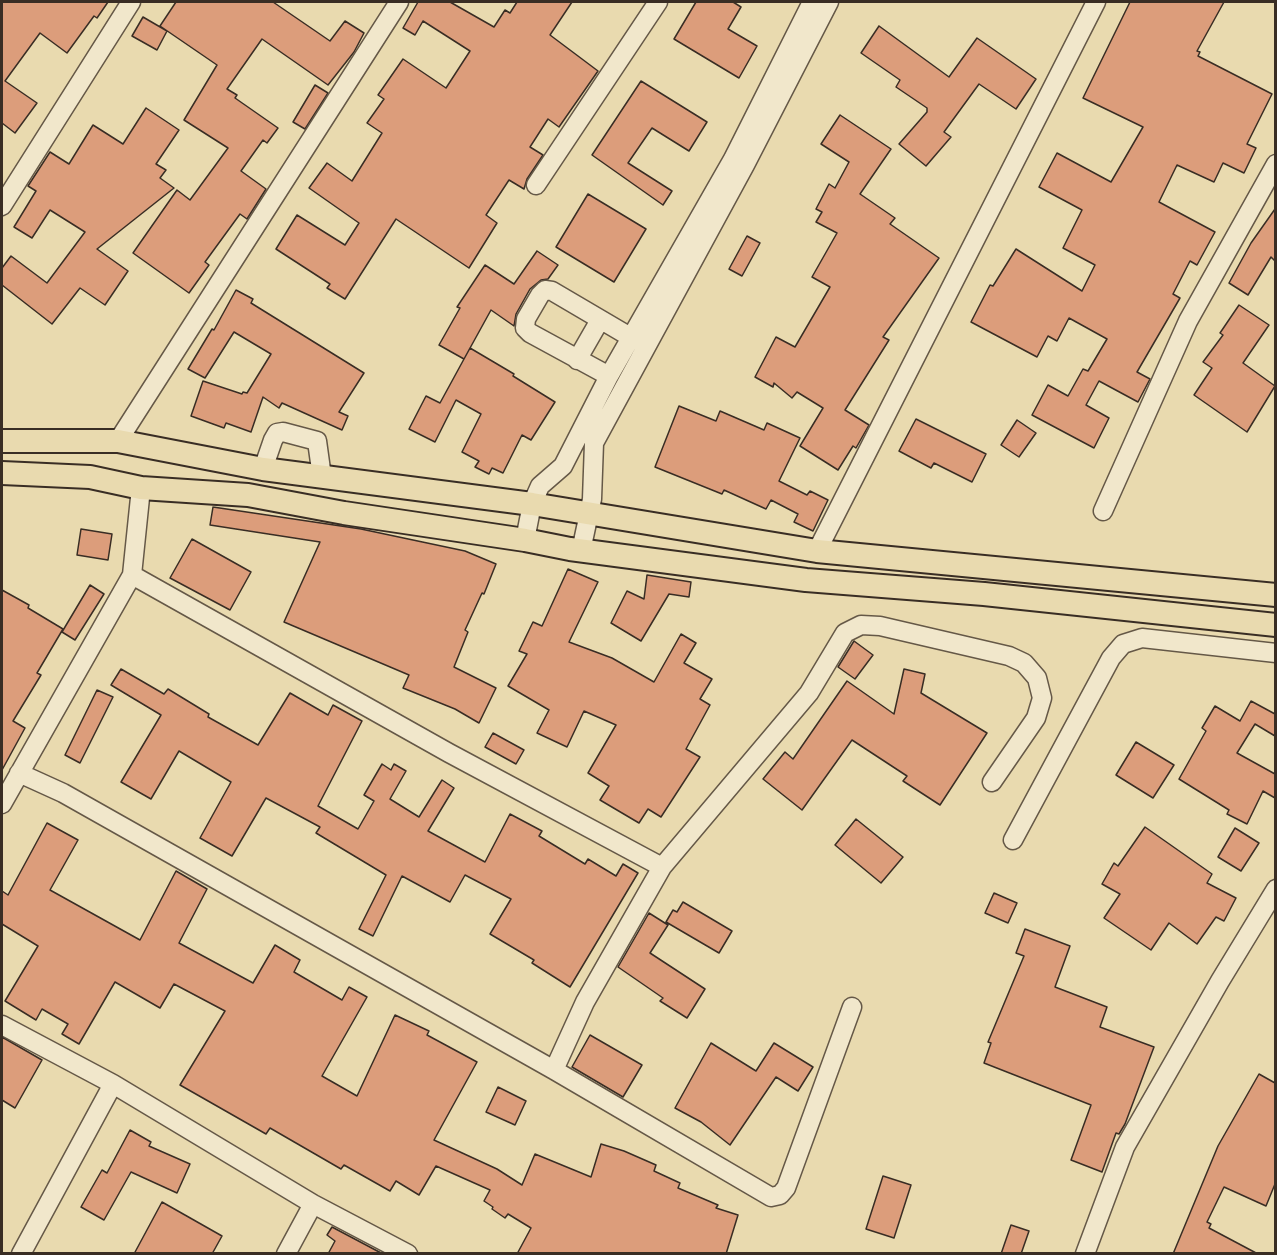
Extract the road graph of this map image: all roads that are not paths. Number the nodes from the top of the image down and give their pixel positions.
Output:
1 (131, 2) edge
2 (399, 2) edge
3 (658, 2) edge
4 (813, 2) edge
5 (829, 2) edge
6 (1096, 2) edge
7 (1275, 165) edge
8 (536, 185) dead end
9 (2, 206) edge
10 (659, 306) junction
11 (600, 320) junction
12 (632, 338) junction
13 (577, 360) junction
14 (609, 376) junction
15 (2, 441) edge
16 (118, 441) junction
17 (264, 469) junction
18 (322, 477) junction
19 (3, 478) edge
20 (141, 488) junction
21 (532, 504) junction
22 (1103, 511) dead end
23 (590, 514) junction
24 (525, 540) junction
25 (581, 551) junction
26 (817, 551) junction
27 (132, 575) junction
28 (1275, 595) edge
29 (1275, 625) edge
30 (1275, 653) edge
31 (19, 773) junction
32 (992, 782) dead end
33 (2, 804) edge
34 (1013, 840) dead end
35 (662, 867) junction
36 (1275, 889) edge
37 (852, 1007) dead end
38 (2, 1025) edge
39 (554, 1070) junction
40 (112, 1084) junction
41 (313, 1204) junction
42 (21, 1254) edge
43 (286, 1254) edge
44 (408, 1254) edge
45 (1085, 1254) edge

1 - 9 street
2 - 16 street
3 - 8 street
4 - 10 street
5 - 10 street
6 - 26 street
7 - 22 street
10 - 12 street
10 - 23 street
11 - 12 street
11 - 13 street
11 - 13 street
12 - 14 street
13 - 14 street
14 - 21 street
15 - 16 main road
16 - 17 main road
17 - 18 main road
17 - 18 street
18 - 21 main road
19 - 20 main road
20 - 24 main road
20 - 27 street
21 - 23 main road
21 - 24 street
23 - 25 street
23 - 26 main road
24 - 25 main road
25 - 29 main road
26 - 28 main road
27 - 31 street
27 - 35 street
30 - 34 street
31 - 33 street
31 - 39 street
32 - 35 street
35 - 39 street
36 - 45 street
37 - 39 street
38 - 40 street
40 - 41 street
40 - 42 street
41 - 43 street
41 - 44 street

